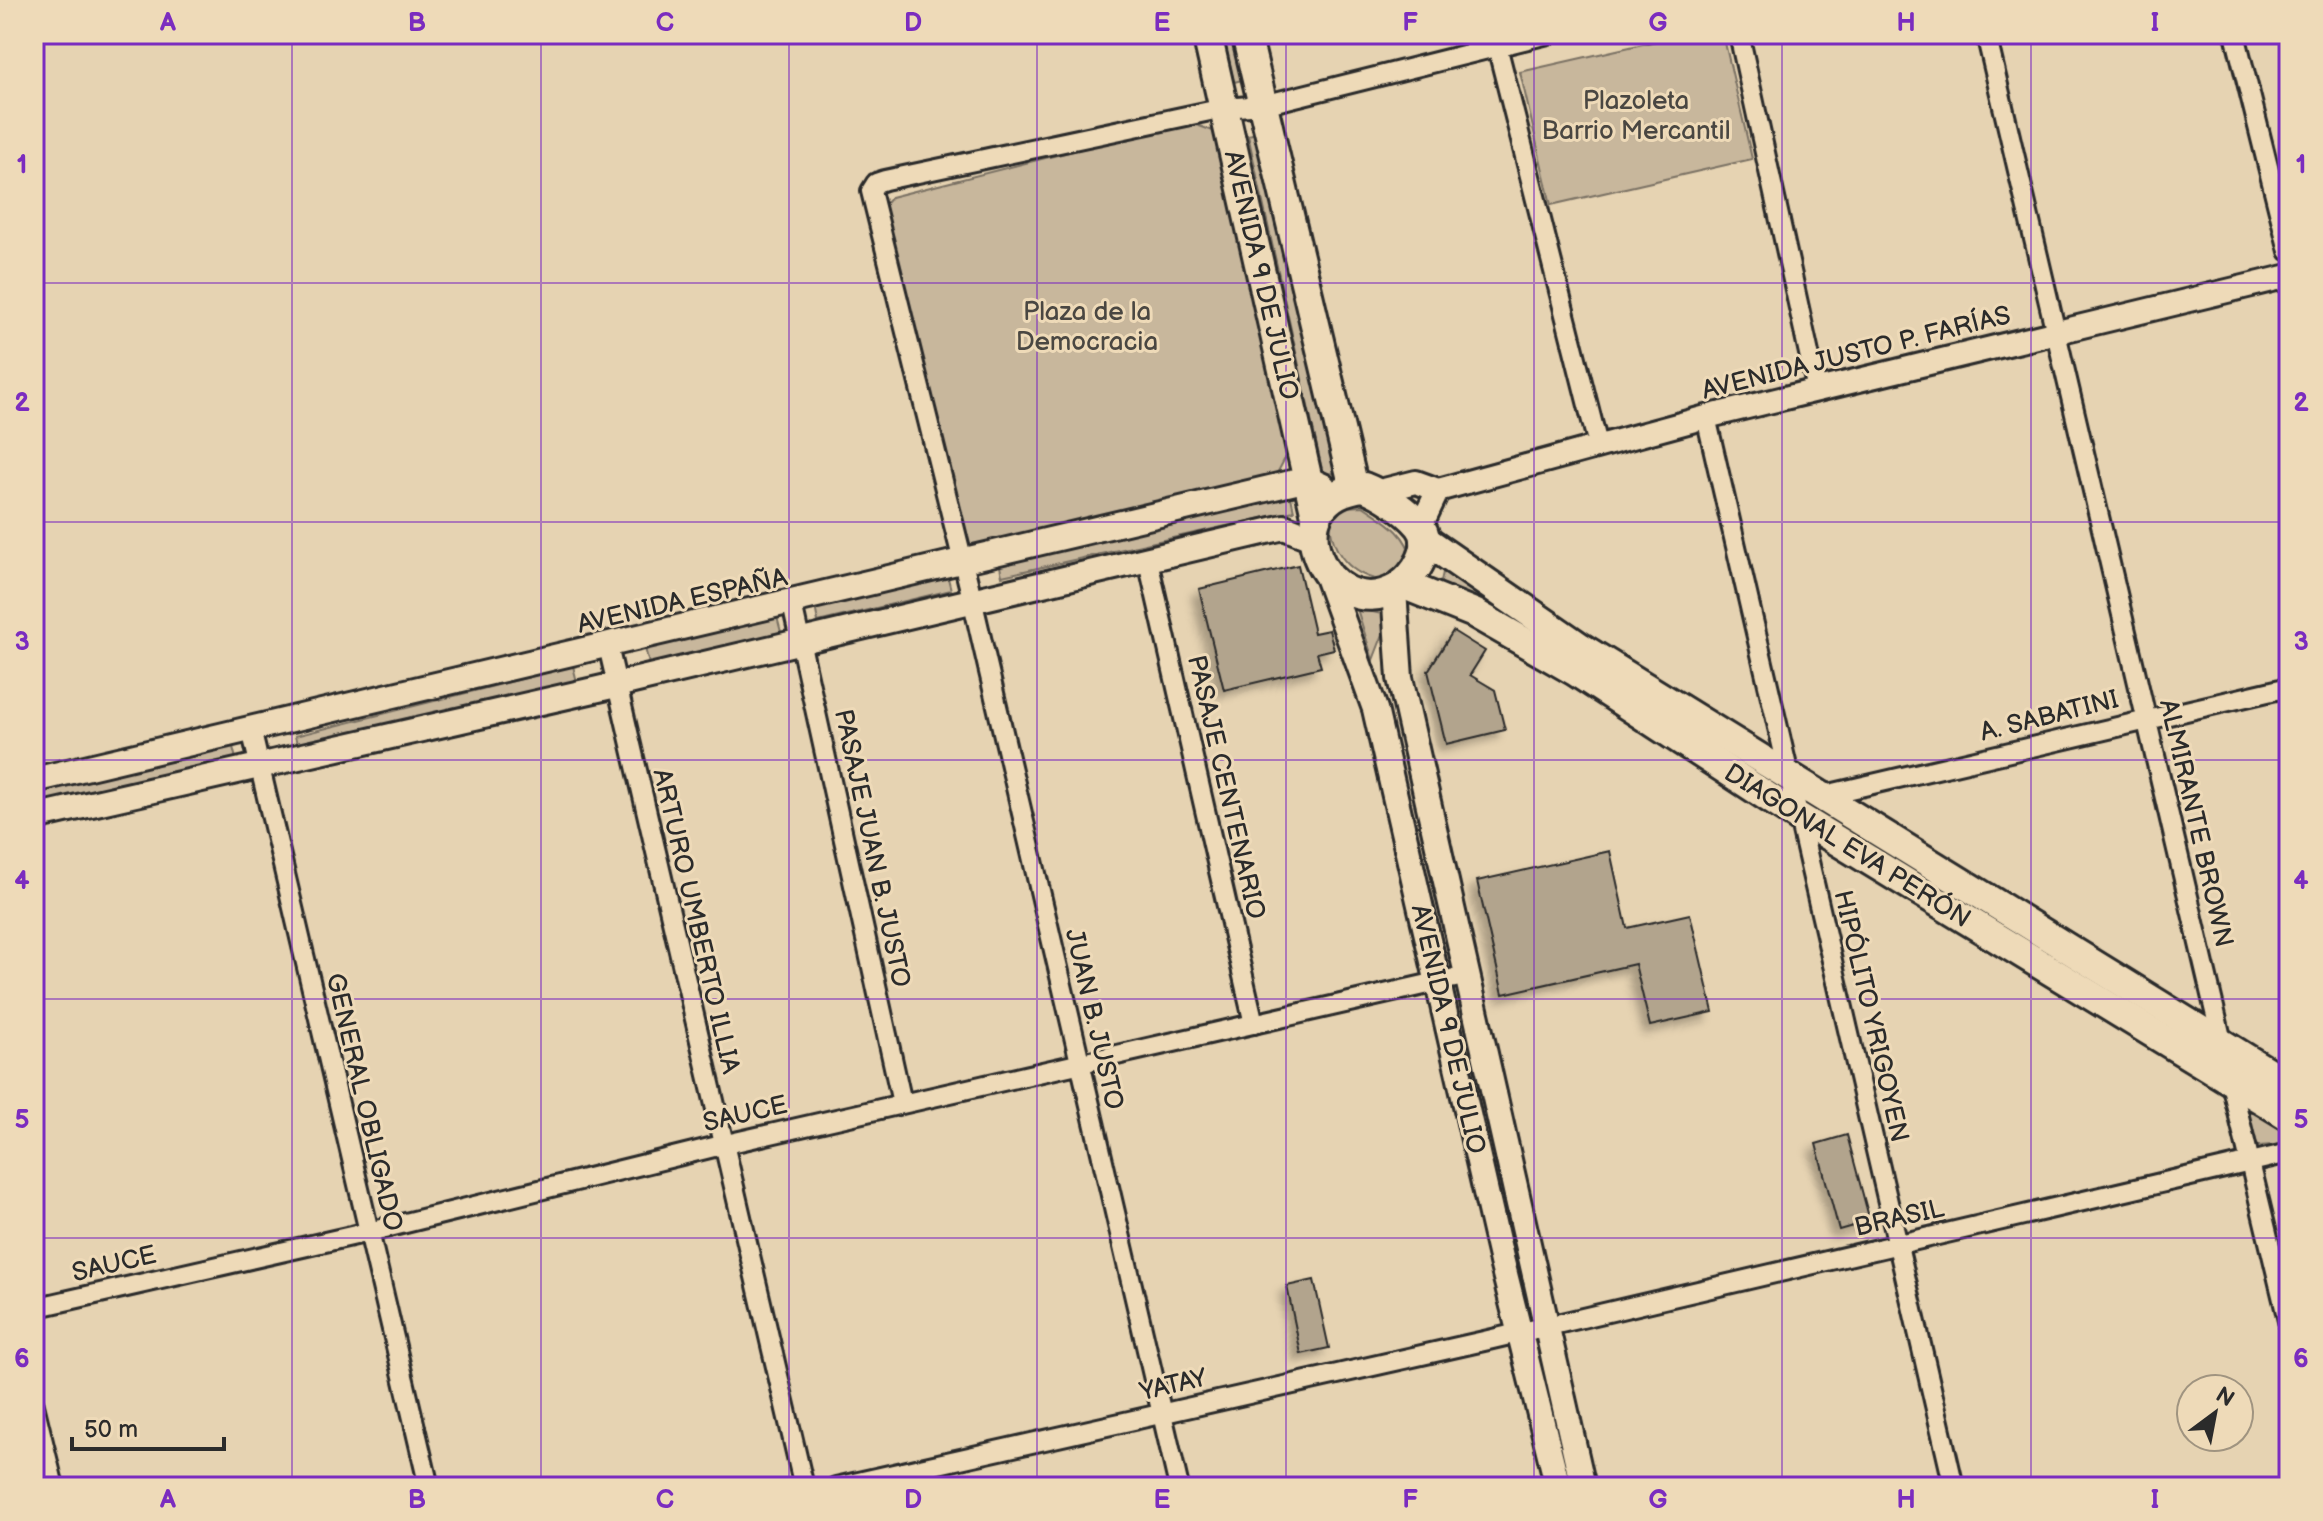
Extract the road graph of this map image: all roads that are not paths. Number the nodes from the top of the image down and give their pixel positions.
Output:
1 (1207, 34) edge
2 (1246, 34) edge
3 (1548, 34) edge
4 (1739, 34) edge
5 (1986, 34) edge
6 (2235, 34) edge
7 (1496, 40) edge
8 (1263, 105) junction
9 (1224, 108) junction
10 (2289, 251) edge
11 (2289, 276) edge
12 (2054, 332) junction
13 (1817, 390) junction
14 (1706, 417) junction
15 (1598, 445) junction
16 (1308, 479) junction
17 (1438, 490) junction
18 (1357, 491) junction
19 (1314, 527) junction
20 (1423, 533) junction
21 (1148, 561) junction
22 (962, 563) junction
23 (1326, 574) junction
24 (1398, 587) junction
25 (973, 602) junction
26 (792, 604) junction
27 (801, 642) junction
28 (608, 646) junction
29 (616, 685) junction
30 (2289, 687) edge
31 (2145, 718) junction
32 (251, 729) junction
33 (259, 766) junction
34 (1787, 775) junction
35 (34, 780) edge
36 (1821, 796) junction
37 (34, 817) edge
38 (1800, 818) junction
39 (1468, 975) junction
40 (1438, 982) junction
41 (1254, 1024) junction
42 (2223, 1046) junction
43 (1078, 1063) junction
44 (2230, 1080) junction
45 (2289, 1085) edge
46 (902, 1103) junction
47 (2289, 1116) edge
48 (722, 1145) junction
49 (2289, 1153) edge
50 (2250, 1162) junction
51 (369, 1232) junction
52 (1897, 1244) junction
53 (34, 1308) edge
54 (1546, 1325) junction
55 (2289, 1325) edge
56 (1521, 1331) junction
57 (34, 1405) edge
58 (1162, 1413) junction
59 (54, 1487) edge
60 (429, 1487) edge
61 (804, 1487) edge
62 (836, 1487) edge
63 (1179, 1487) edge
64 (1558, 1487) edge
65 (1583, 1487) edge
66 (1954, 1487) edge

1 - 9 main road, AVENIDA 9 DE JULIO
2 - 8 main road, AVENIDA 9 DE JULIO
3 - 7 street
4 - 13 street
5 - 12 street, ALMIRANTE BROWN
6 - 10 street
7 - 8 street
7 - 15 street
8 - 9 street
8 - 18 main road, AVENIDA 9 DE JULIO
9 - 16 main road, AVENIDA 9 DE JULIO
9 - 22 street, JUAN B. JUSTO
11 - 12 street, AVENIDA JUSTO P. FARÍAS
12 - 13 street, AVENIDA JUSTO P. FARÍAS
12 - 31 street, ALMIRANTE BROWN
13 - 14 street, AVENIDA JUSTO P. FARÍAS
14 - 15 street, AVENIDA JUSTO P. FARÍAS
14 - 34 street, HIPÓLITO YRIGOYEN
15 - 17 street, AVENIDA JUSTO P. FARÍAS
16 - 18 main road
16 - 19 main road, AVENIDA 9 DE JULIO
16 - 22 main road, AVENIDA ESPAÑA
17 - 18 street, AVENIDA JUSTO P. FARÍAS
17 - 20 street
18 - 19 main road
18 - 20 main road
19 - 21 main road
19 - 23 main road
20 - 24 main road
20 - 34 main road, DIAGONAL EVA PERÓN
21 - 25 main road
21 - 41 street, PASAJE CENTENARIO
22 - 25 street, JUAN B. JUSTO
22 - 26 main road, AVENIDA ESPAÑA
23 - 24 main road
23 - 40 main road, AVENIDA 9 DE JULIO
24 - 38 main road, DIAGONAL EVA PERÓN
24 - 39 main road, AVENIDA 9 DE JULIO
25 - 27 main road
25 - 43 street, JUAN B. JUSTO
26 - 27 street, PASAJE JUAN B. JUSTO
26 - 28 main road, AVENIDA ESPAÑA
27 - 29 main road
27 - 46 street, PASAJE JUAN B. JUSTO
28 - 29 street, ARTURO UMBERTO ILLIA
28 - 32 main road, AVENIDA ESPAÑA
29 - 33 main road
29 - 48 street, ARTURO UMBERTO ILLIA
30 - 31 street, A. SABATINI
31 - 36 street, A. SABATINI
31 - 42 street, ALMIRANTE BROWN
32 - 33 street, GENERAL OBLIGADO
32 - 35 main road, AVENIDA ESPAÑA
33 - 37 main road
33 - 51 street, GENERAL OBLIGADO
34 - 36 main road, DIAGONAL EVA PERÓN
34 - 38 street, HIPÓLITO YRIGOYEN
36 - 42 main road, DIAGONAL EVA PERÓN
38 - 44 main road, DIAGONAL EVA PERÓN
38 - 52 street, HIPÓLITO YRIGOYEN
39 - 40 street, SAUCE
39 - 54 main road, AVENIDA 9 DE JULIO
40 - 41 street, SAUCE
40 - 56 main road, AVENIDA 9 DE JULIO
41 - 43 street, SAUCE
42 - 44 street, ALMIRANTE BROWN
42 - 45 main road, DIAGONAL EVA PERÓN
43 - 46 street, SAUCE
43 - 58 street, JUAN B. JUSTO
44 - 47 main road, DIAGONAL EVA PERÓN
44 - 50 street, ALMIRANTE BROWN
46 - 48 street, SAUCE
48 - 51 street, SAUCE
48 - 61 street, ARTURO UMBERTO ILLIA
49 - 50 street, BRASIL
50 - 52 street, BRASIL
50 - 55 street, ALMIRANTE BROWN
51 - 53 street, SAUCE
51 - 60 street, GENERAL OBLIGADO
52 - 54 street, BRASIL
52 - 66 street, HIPÓLITO YRIGOYEN
54 - 56 street, BRASIL
54 - 65 main road, AVENIDA 9 DE JULIO
56 - 58 street, YATAY
56 - 64 main road, AVENIDA 9 DE JULIO
57 - 59 street
58 - 62 street, YATAY
58 - 63 street, JUAN B. JUSTO

